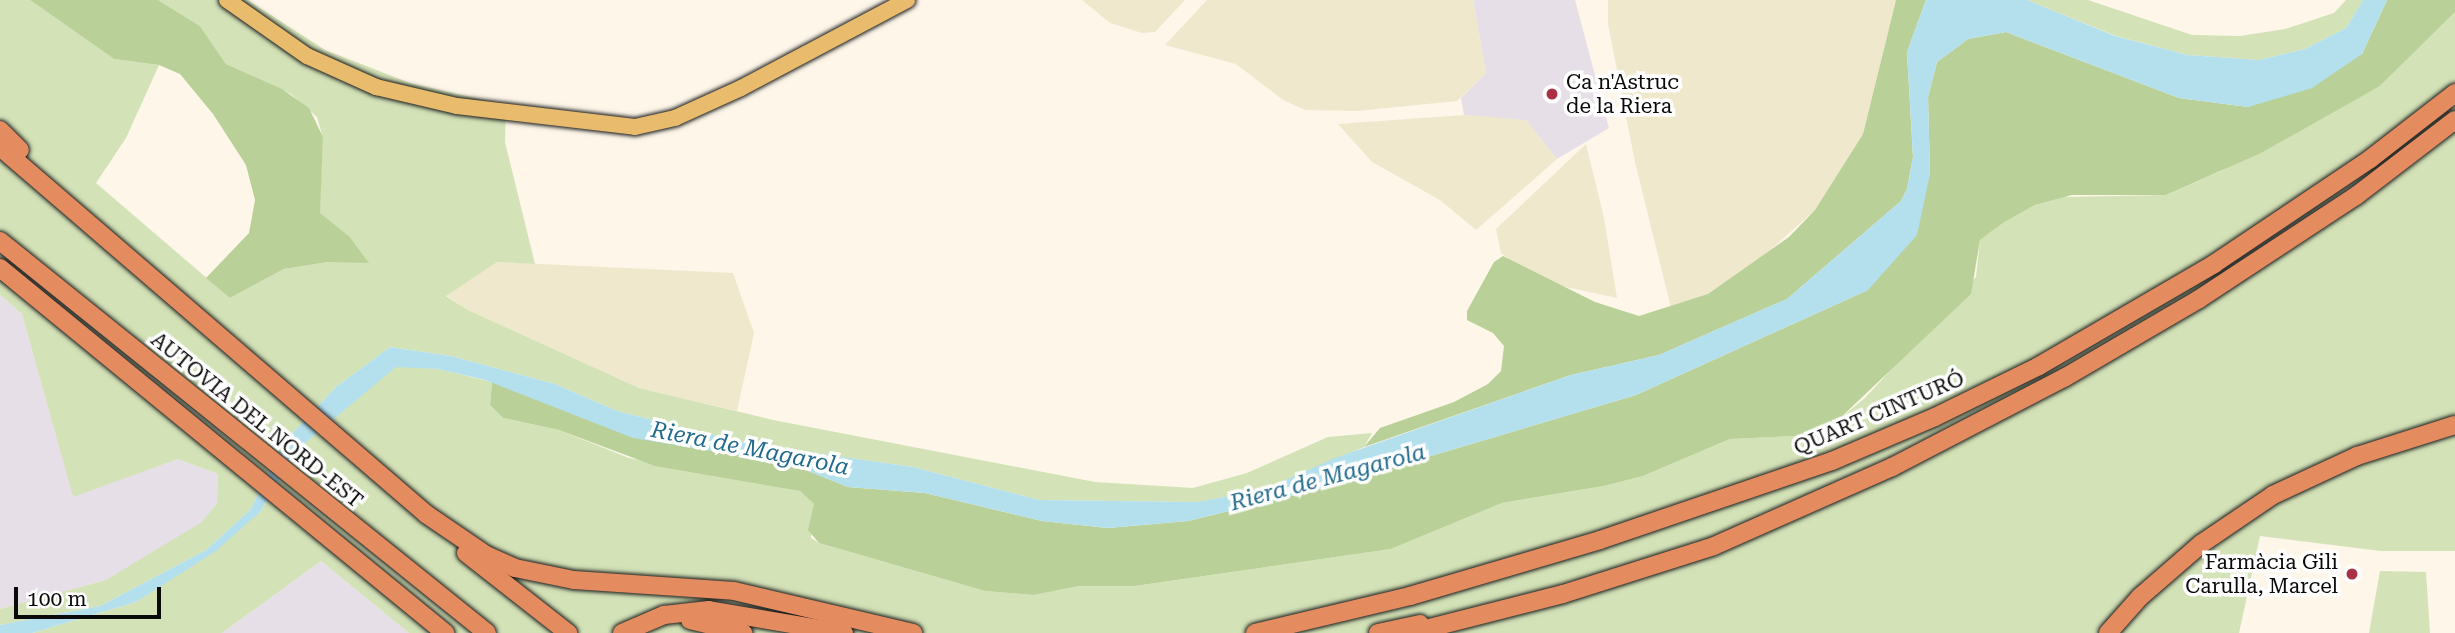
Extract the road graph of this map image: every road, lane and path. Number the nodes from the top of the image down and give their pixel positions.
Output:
1 (227, 0) edge
2 (907, 0) edge
3 (2455, 93) edge
4 (2455, 120) edge
5 (0, 130) edge
6 (0, 146) edge
7 (0, 241) edge
8 (0, 268) edge
9 (165, 287) junction
10 (2455, 425) edge
11 (2455, 432) edge
12 (426, 514) junction
13 (1563, 594) junction
14 (408, 606) junction
15 (627, 631) edge
16 (432, 633) edge
17 (445, 633) edge
18 (488, 633) edge
19 (568, 633) edge
20 (743, 633) edge
21 (844, 633) edge
22 (913, 633) edge
23 (1255, 633) edge
24 (1378, 633) edge
25 (1410, 633) edge
26 (2108, 633) edge
27 (2122, 633) edge

1 - 2 main road
3 - 23 highway, QUART CINTURÓ
4 - 13 highway
5 - 9 highway
6 - 9 highway
7 - 18 highway, AUTOVIA DEL NORD-EST
8 - 14 highway, AUTOVIA DEL NORD-EST
9 - 12 highway
10 - 26 highway
11 - 27 highway
12 - 19 highway
12 - 22 highway
13 - 24 highway
13 - 25 highway
14 - 16 highway
14 - 17 highway, AUTOVIA DEL NORD-EST
15 - 20 highway
15 - 21 highway

